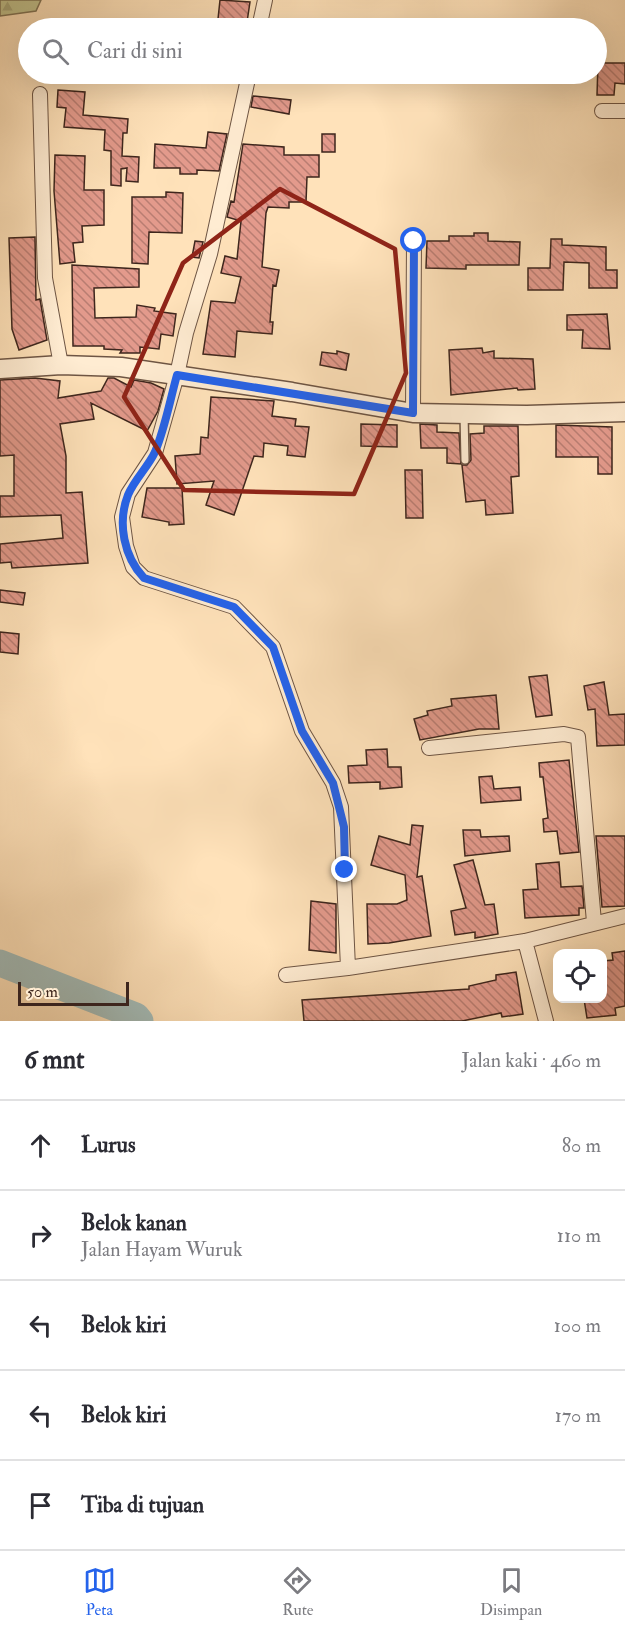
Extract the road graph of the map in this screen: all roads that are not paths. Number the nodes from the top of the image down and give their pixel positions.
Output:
1 (265, 0) edge
2 (261, 18) edge
3 (247, 84) edge
4 (40, 94) dead end
5 (602, 111) dead end
6 (625, 111) edge
7 (414, 241) dead end
8 (61, 365) junction
9 (0, 369) edge
10 (177, 375) junction
11 (625, 412) edge
12 (413, 413) junction
13 (464, 414) junction
14 (465, 460) dead end
15 (429, 748) dead end
16 (625, 916) edge
17 (594, 922) junction
18 (525, 941) junction
19 (348, 968) junction
20 (286, 975) dead end
21 (546, 1021) edge

1 - 2 street
3 - 10 street
4 - 8 street
5 - 6 street
7 - 12 street
8 - 9 street
8 - 10 street
10 - 12 street
10 - 19 street
11 - 13 street
12 - 13 street
13 - 14 lane
15 - 17 street
16 - 17 street
17 - 18 street
18 - 19 street
18 - 21 street
19 - 20 street

